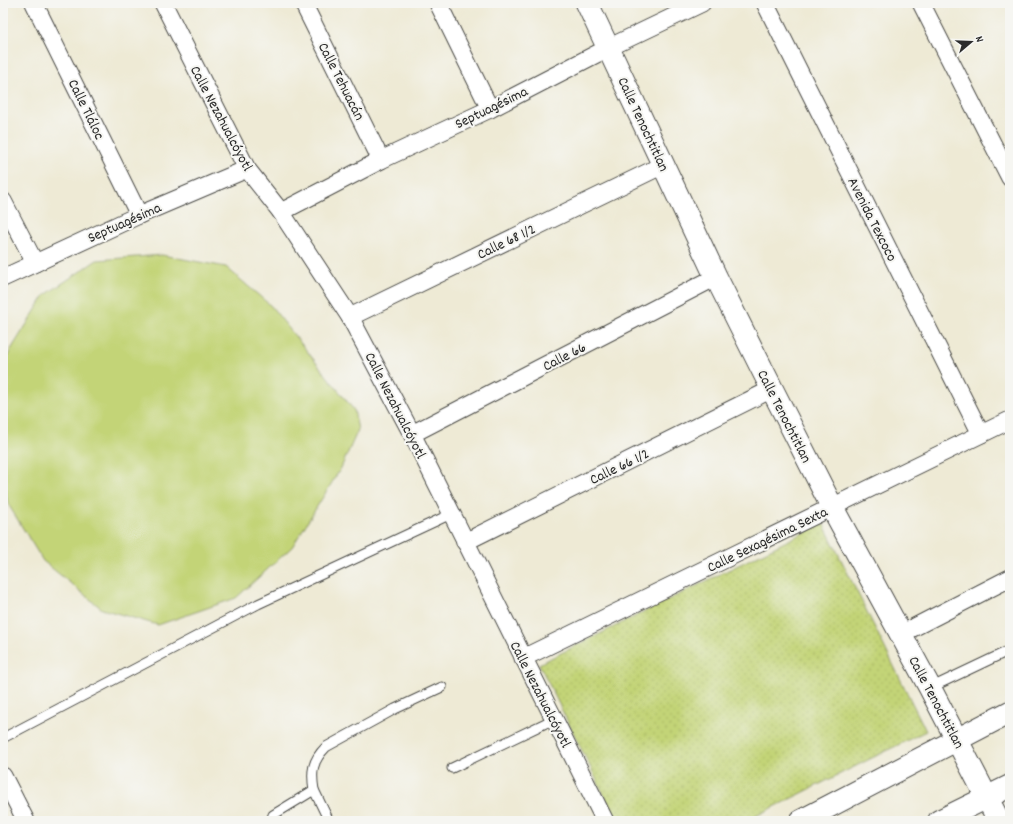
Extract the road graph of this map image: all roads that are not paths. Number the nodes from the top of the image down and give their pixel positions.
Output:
1 (34, 3) edge
2 (163, 3) edge
3 (303, 3) edge
4 (438, 3) edge
5 (587, 3) edge
6 (702, 3) edge
7 (765, 3) edge
8 (921, 3) edge
9 (608, 48) junction
10 (490, 109) junction
11 (381, 160) junction
12 (663, 165) junction
13 (247, 169) junction
14 (1010, 178) edge
15 (3, 201) edge
16 (281, 212) junction
17 (139, 215) junction
18 (35, 263) junction
19 (716, 277) junction
20 (3, 278) edge
21 (350, 317) junction
22 (772, 390) junction
23 (1010, 420) edge
24 (412, 434) junction
25 (981, 434) junction
26 (832, 507) junction
27 (451, 514) junction
28 (465, 542) junction
29 (1010, 578) edge
30 (901, 634) junction
31 (1010, 650) edge
32 (523, 658) junction
33 (442, 687) dead end
34 (930, 688) junction
35 (1010, 712) edge
36 (554, 719) junction
37 (3, 738) edge
38 (957, 739) junction
39 (452, 768) dead end
40 (3, 776) edge
41 (1010, 786) edge
42 (314, 790) junction
43 (987, 797) junction
44 (26, 821) edge
45 (271, 821) edge
46 (329, 821) edge
47 (605, 821) edge
48 (800, 821) edge
49 (939, 821) edge
50 (999, 821) edge

1 - 17 street, Calle Tláloc
2 - 13 street, Calle Nezahualcóyotl
3 - 11 street, Calle Tehuacán
4 - 10 street
5 - 9 main road, Calle Tenochtitlan
6 - 9 street, Septuagésima
7 - 25 street, Avenida Texcoco
8 - 14 street
9 - 10 street, Septuagésima
9 - 12 main road, Calle Tenochtitlan
10 - 11 street, Septuagésima
11 - 16 street, Septuagésima
12 - 19 main road, Calle Tenochtitlan
12 - 21 street, Calle 68 1/2
13 - 16 street, Calle Nezahualcóyotl
13 - 17 street, Septuagésima
15 - 18 street
16 - 21 street, Calle Nezahualcóyotl
17 - 18 street, Septuagésima
18 - 20 street, Septuagésima
19 - 22 main road, Calle Tenochtitlan
19 - 24 street, Calle 66
21 - 24 street, Calle Nezahualcóyotl
22 - 26 main road, Calle Tenochtitlan
22 - 28 street, Calle 66 1/2
23 - 25 street, Calle Sexagésima Sexta
24 - 27 street, Calle Nezahualcóyotl
25 - 26 street, Calle Sexagésima Sexta
26 - 30 main road, Calle Tenochtitlan
26 - 32 street, Calle Sexagésima Sexta
27 - 28 street, Calle Nezahualcóyotl
27 - 37 lane
28 - 32 street, Calle Nezahualcóyotl
29 - 30 street
30 - 34 main road, Calle Tenochtitlan
31 - 34 lane
32 - 36 street, Calle Nezahualcóyotl
33 - 42 lane
34 - 38 main road, Calle Tenochtitlan
35 - 38 main road
36 - 39 lane
36 - 47 street, Calle Nezahualcóyotl
38 - 43 main road, Calle Tenochtitlan
38 - 48 main road
40 - 44 street
41 - 43 main road
42 - 45 lane
42 - 46 lane
43 - 49 main road
43 - 50 main road, Calle Tenochtitlan

